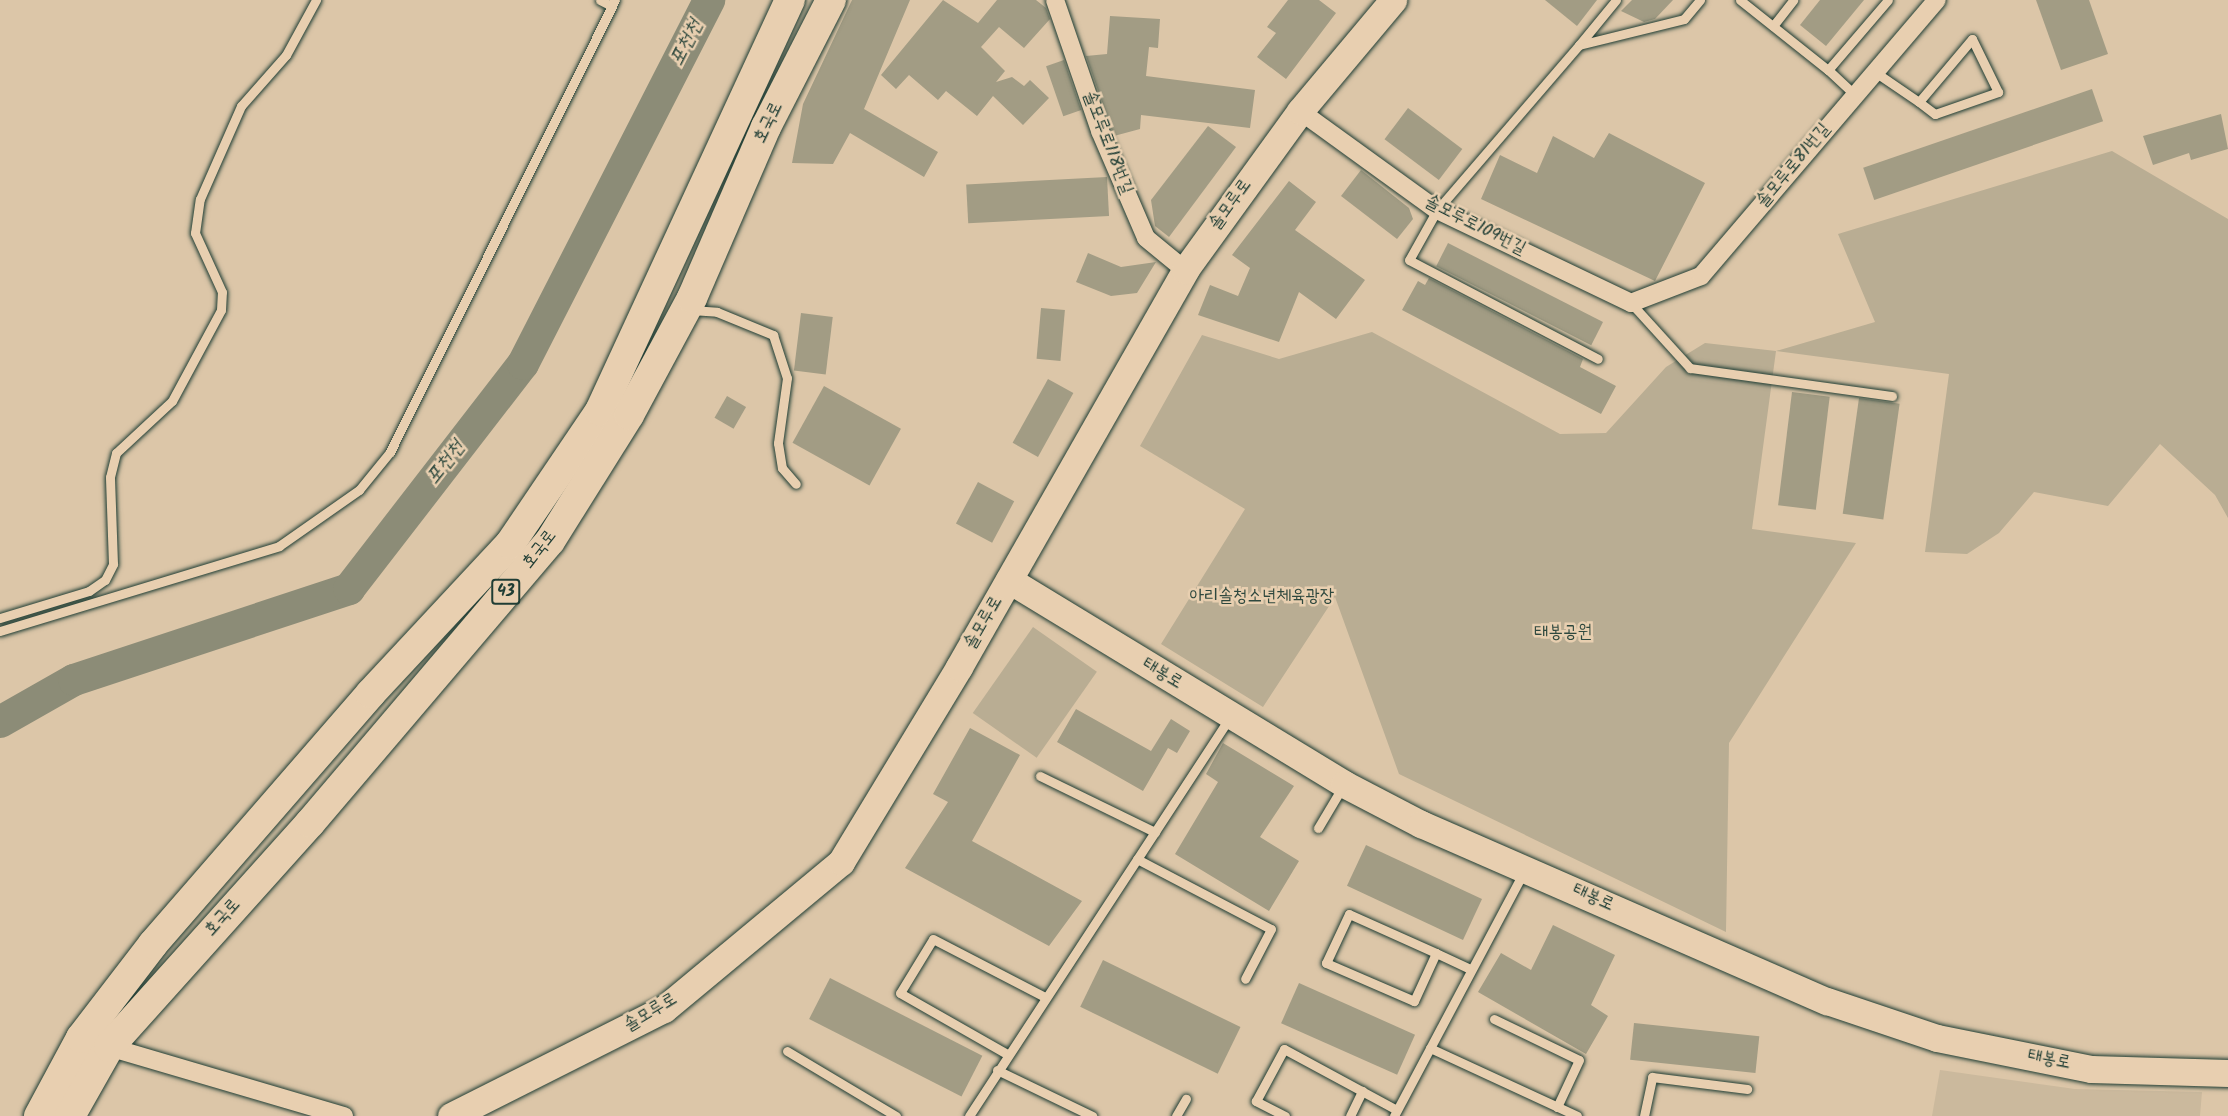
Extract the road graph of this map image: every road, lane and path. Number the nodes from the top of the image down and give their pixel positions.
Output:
1 (316, 0) edge
2 (600, 0) edge
3 (790, 0) edge
4 (831, 0) edge
5 (1055, 0) edge
6 (1393, 0) edge
7 (1616, 0) edge
8 (1700, 0) edge
9 (1740, 0) edge
10 (1793, 0) edge
11 (1888, 0) edge
12 (1937, 0) edge
13 (614, 3) edge
14 (1773, 26) junction
15 (1579, 45) junction
16 (1828, 70) junction
17 (1875, 72) junction
18 (1854, 94) junction
19 (1919, 102) junction
20 (1300, 111) junction
21 (1437, 210) junction
22 (1185, 270) junction
23 (1630, 303) junction
24 (686, 310) junction
25 (1598, 359) dead end
26 (1892, 396) dead end
27 (796, 484) dead end
28 (1009, 580) junction
29 (0, 618) edge
30 (0, 631) edge
31 (1230, 716) junction
32 (1040, 776) dead end
33 (1344, 784) junction
34 (1317, 828) dead end
35 (1155, 832) junction
36 (1137, 859) junction
37 (1526, 869) junction
38 (1436, 953) junction
39 (1472, 969) junction
40 (1245, 979) dead end
41 (1045, 997) junction
42 (1494, 1019) dead end
43 (109, 1047) junction
44 (1430, 1048) junction
45 (787, 1051) dead end
46 (1007, 1054) junction
47 (997, 1070) junction
48 (2228, 1073) edge
49 (1747, 1089) dead end
50 (1362, 1092) junction
51 (1186, 1099) dead end
52 (1557, 1107) junction
53 (57, 1112) edge
54 (1396, 1113) edge
55 (344, 1116) edge
56 (450, 1116) edge
57 (896, 1116) edge
58 (969, 1116) edge
59 (1092, 1116) edge
60 (1176, 1116) edge
61 (1286, 1116) edge
62 (1350, 1116) edge
63 (1577, 1116) edge
64 (1644, 1116) edge

1 - 29 lane
2 - 13 lane
3 - 53 main road, 호국로 / 43
4 - 24 main road, 호국로 / 43
5 - 22 street, 솔모루로118번길
6 - 20 main road, 솔모루로
7 - 15 lane
8 - 15 lane
9 - 14 lane
10 - 14 lane
11 - 16 lane
12 - 17 street, 솔모루로81번길
13 - 30 lane
14 - 16 lane
15 - 21 lane
16 - 18 lane
17 - 18 street, 솔모루로81번길
17 - 19 lane
18 - 23 street, 솔모루로81번길
19 - 19 lane
20 - 21 street, 솔모루로109번길
20 - 22 main road, 솔모루로
21 - 23 street, 솔모루로109번길
21 - 25 lane
22 - 28 main road, 솔모루로
23 - 26 lane
24 - 27 lane
24 - 43 main road, 호국로 / 43
28 - 31 main road, 태봉로
28 - 56 main road, 솔모루로
31 - 33 main road, 태봉로
31 - 35 lane
32 - 35 lane
33 - 34 lane
33 - 37 main road, 태봉로
35 - 36 lane
36 - 40 lane
36 - 41 lane
37 - 39 lane
37 - 48 main road, 태봉로
38 - 38 lane
38 - 39 lane
39 - 44 lane
41 - 46 lane
41 - 46 lane
42 - 52 lane
43 - 53 main road, 호국로 / 43
43 - 55 street
44 - 52 lane
44 - 54 lane
45 - 57 lane
46 - 47 lane
47 - 58 lane
47 - 59 lane
49 - 64 lane
50 - 54 lane
50 - 61 lane
50 - 62 lane
51 - 60 lane
52 - 63 lane

